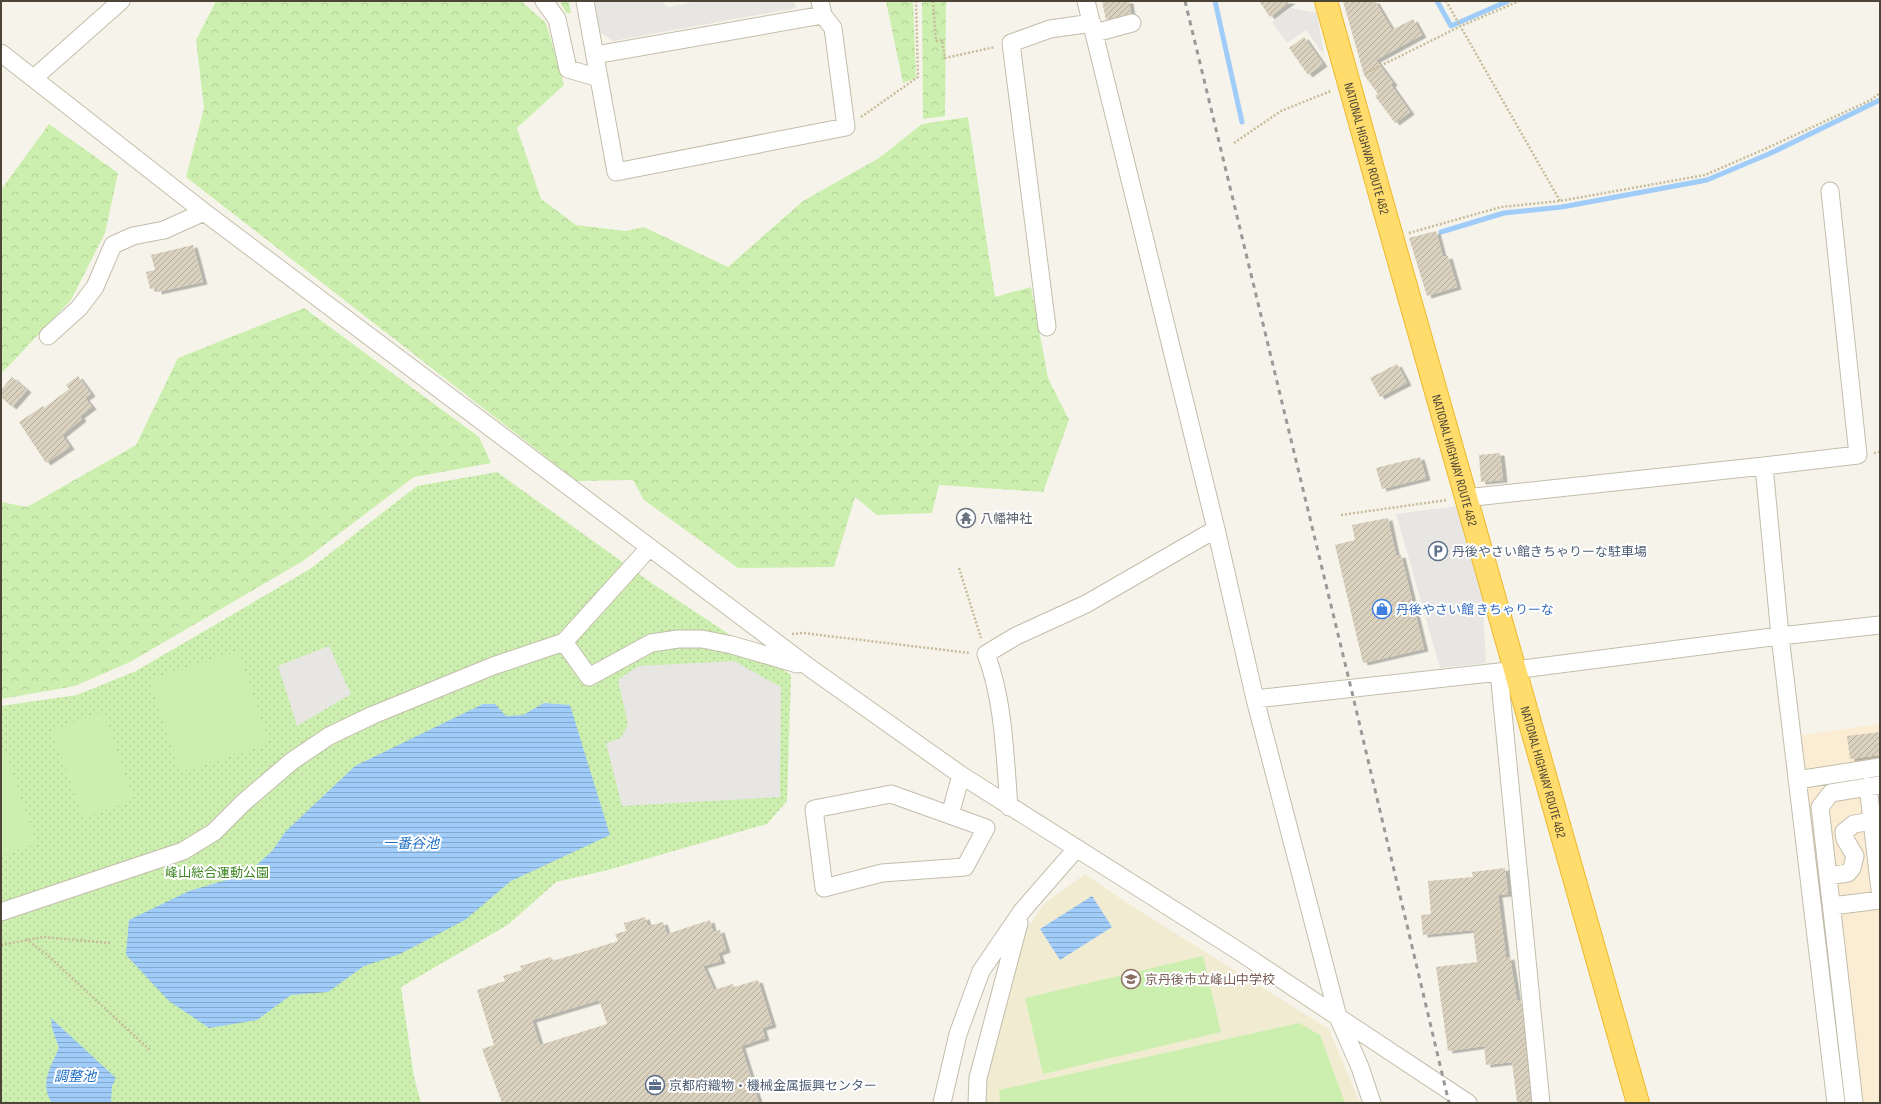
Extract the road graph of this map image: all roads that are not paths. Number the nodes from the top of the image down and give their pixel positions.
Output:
1 (121, 1) edge
2 (544, 1) edge
3 (585, 1) edge
4 (1086, 1) edge
5 (1326, 1) edge
6 (821, 8) edge
7 (1132, 23) dead end
8 (1093, 28) junction
9 (1, 53) edge
10 (595, 55) junction
11 (34, 78) junction
12 (599, 78) junction
13 (1830, 191) dead end
14 (204, 212) junction
15 (1047, 327) dead end
16 (48, 336) dead end
17 (1764, 466) junction
18 (1465, 498) junction
19 (1216, 529) junction
20 (649, 548) junction
21 (1880, 625) edge
22 (1780, 636) junction
23 (564, 642) junction
24 (810, 668) junction
25 (1507, 671) junction
26 (1255, 699) junction
27 (1880, 767) edge
28 (960, 775) junction
29 (1797, 780) junction
30 (1874, 786) edge
31 (1009, 807) junction
32 (1874, 814) edge
33 (950, 815) junction
34 (1076, 849) junction
35 (1879, 866) edge
36 (1828, 876) junction
37 (1880, 890) edge
38 (1880, 900) edge
39 (1832, 906) junction
40 (1022, 911) junction
41 (1, 912) edge
42 (1338, 1017) junction
43 (942, 1103) edge
44 (977, 1103) edge
45 (1372, 1103) edge
46 (1468, 1103) edge
47 (1541, 1103) edge
48 (1638, 1103) edge
49 (1836, 1103) edge
50 (1854, 1103) edge

1 - 11 street
2 - 12 street
3 - 10 street
4 - 8 street
5 - 18 highway, NATIONAL HIGHWAY ROUTE 482
6 - 10 street
6 - 12 street
7 - 8 street
8 - 15 street
8 - 19 street
9 - 11 street
10 - 12 street
11 - 14 street
13 - 17 street
14 - 16 street
14 - 20 street
17 - 18 street
17 - 22 street
18 - 25 highway, NATIONAL HIGHWAY ROUTE 482
19 - 26 street
19 - 31 street
20 - 23 street
20 - 24 street
21 - 22 street
22 - 25 street
22 - 29 street
23 - 24 street
23 - 41 street
24 - 28 street
25 - 26 street
25 - 47 street
25 - 48 highway, NATIONAL HIGHWAY ROUTE 482
26 - 42 street
27 - 29 street
28 - 31 street
28 - 33 street
29 - 49 street
30 - 32 street
30 - 36 street
31 - 34 street
32 - 35 street
32 - 36 street
33 - 33 street
34 - 40 street
34 - 42 street
35 - 37 street
36 - 39 street
38 - 39 street
39 - 50 street
40 - 43 street
40 - 44 street
42 - 45 street
42 - 46 street

